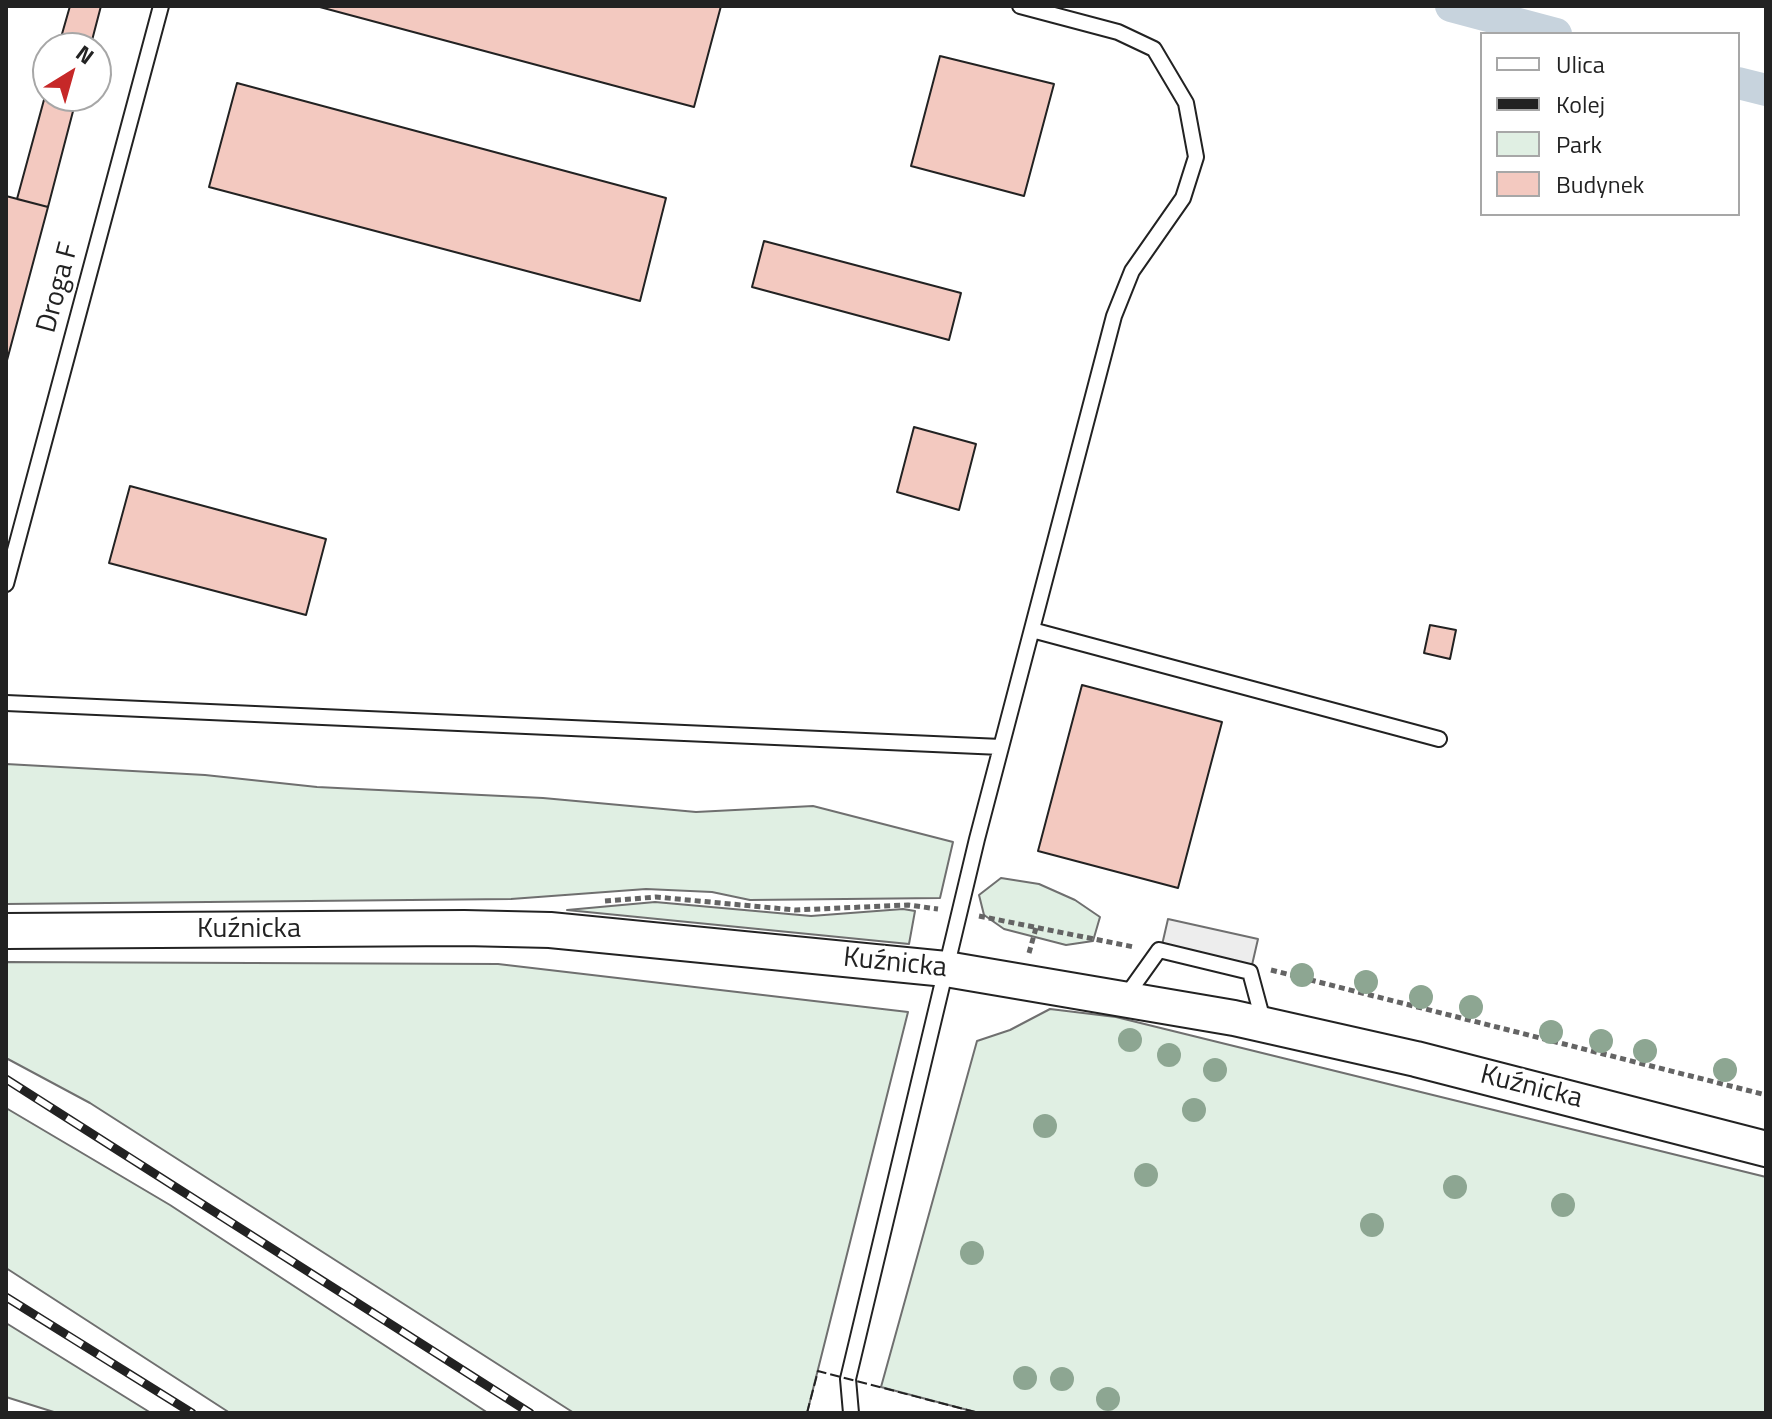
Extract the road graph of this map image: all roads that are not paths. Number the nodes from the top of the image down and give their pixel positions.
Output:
1 (161, 6) edge
2 (1020, 6) edge
3 (6, 584) edge
4 (1032, 630) junction
5 (6, 703) edge
6 (1439, 739) dead end
7 (1001, 747) junction
8 (6, 931) edge
9 (946, 969) junction
10 (1124, 999) junction
11 (1265, 1025) junction
12 (1766, 1149) edge
13 (851, 1413) edge

1 - 3 lane, Droga F
2 - 4 lane
4 - 6 lane
4 - 7 lane
5 - 7 lane
7 - 9 lane
8 - 9 street, Kuźnicka
9 - 10 street, Kuźnicka
9 - 13 lane
10 - 11 street, Kuźnicka
10 - 11 lane
11 - 12 street, Kuźnicka

